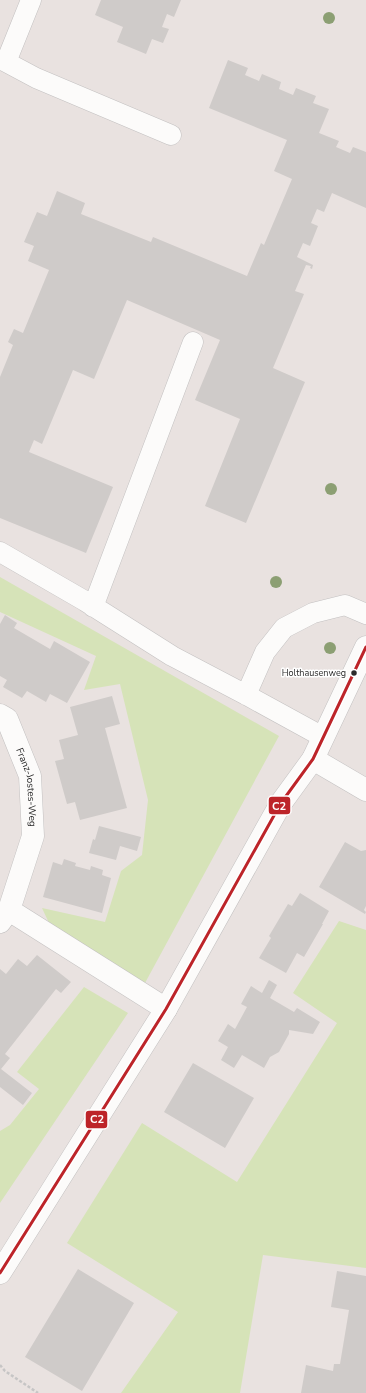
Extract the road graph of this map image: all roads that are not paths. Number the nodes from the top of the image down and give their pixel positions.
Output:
1 (31, 0) edge
2 (171, 135) dead end
3 (193, 342) dead end
4 (0, 552) edge
5 (93, 607) junction
6 (366, 614) edge
7 (366, 647) edge
8 (246, 695) junction
9 (0, 715) edge
10 (323, 737) junction
11 (313, 759) junction
12 (366, 790) edge
13 (4, 916) edge
14 (166, 1009) junction
15 (0, 1273) edge

1 - 2 lane
3 - 5 lane
4 - 5 lane
5 - 8 lane
6 - 8 lane
7 - 10 street
8 - 10 lane
9 - 13 street, Franz-Jostes-Weg
10 - 11 street
11 - 12 street
11 - 14 street
13 - 14 street, Franz-Jostes-Weg
14 - 15 street

